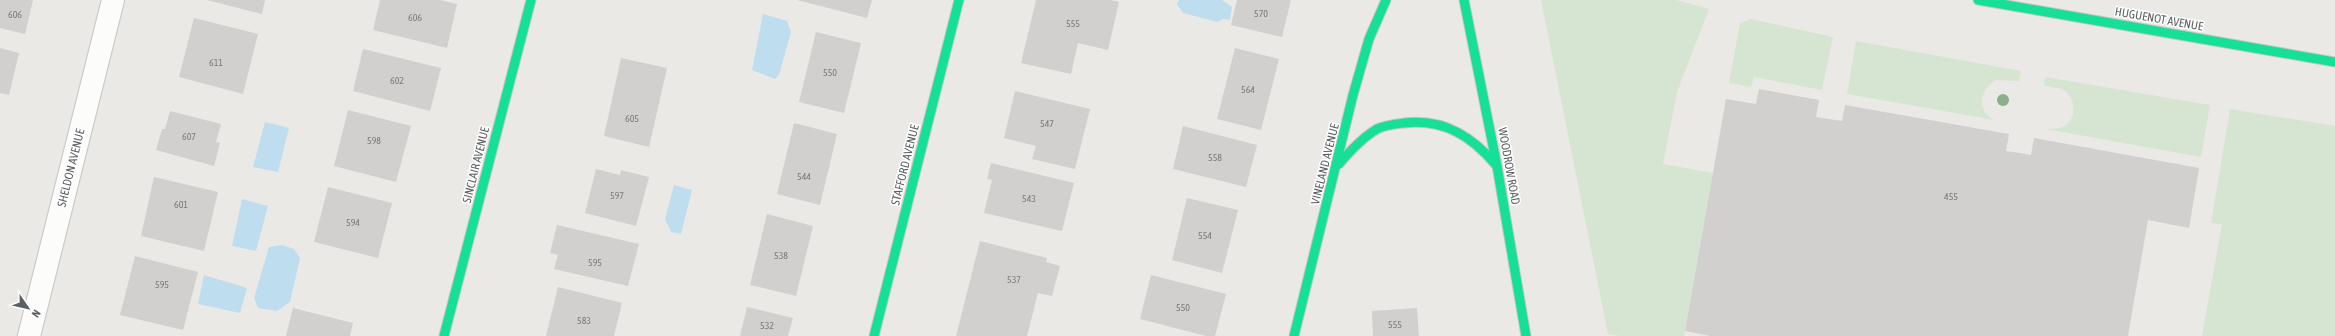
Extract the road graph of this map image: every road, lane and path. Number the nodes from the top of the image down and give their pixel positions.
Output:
1 (112, 0) edge
2 (531, 0) edge
3 (959, 0) edge
4 (1386, 0) edge
5 (1464, 0) edge
6 (1978, 0) edge
7 (2335, 62) edge
8 (1497, 166) junction
9 (1337, 167) junction
10 (29, 336) edge
11 (444, 336) edge
12 (874, 336) edge
13 (1294, 336) edge
14 (1526, 336) edge

1 - 10 street, SHELDON AVENUE
2 - 11 street, SINCLAIR AVENUE
3 - 12 street, STAFFORD AVENUE
4 - 9 street, VINELAND AVENUE
5 - 8 street, WOODROW ROAD
6 - 7 street, HUGUENOT AVENUE
8 - 9 street
8 - 14 street, WOODROW ROAD
9 - 13 street, VINELAND AVENUE

